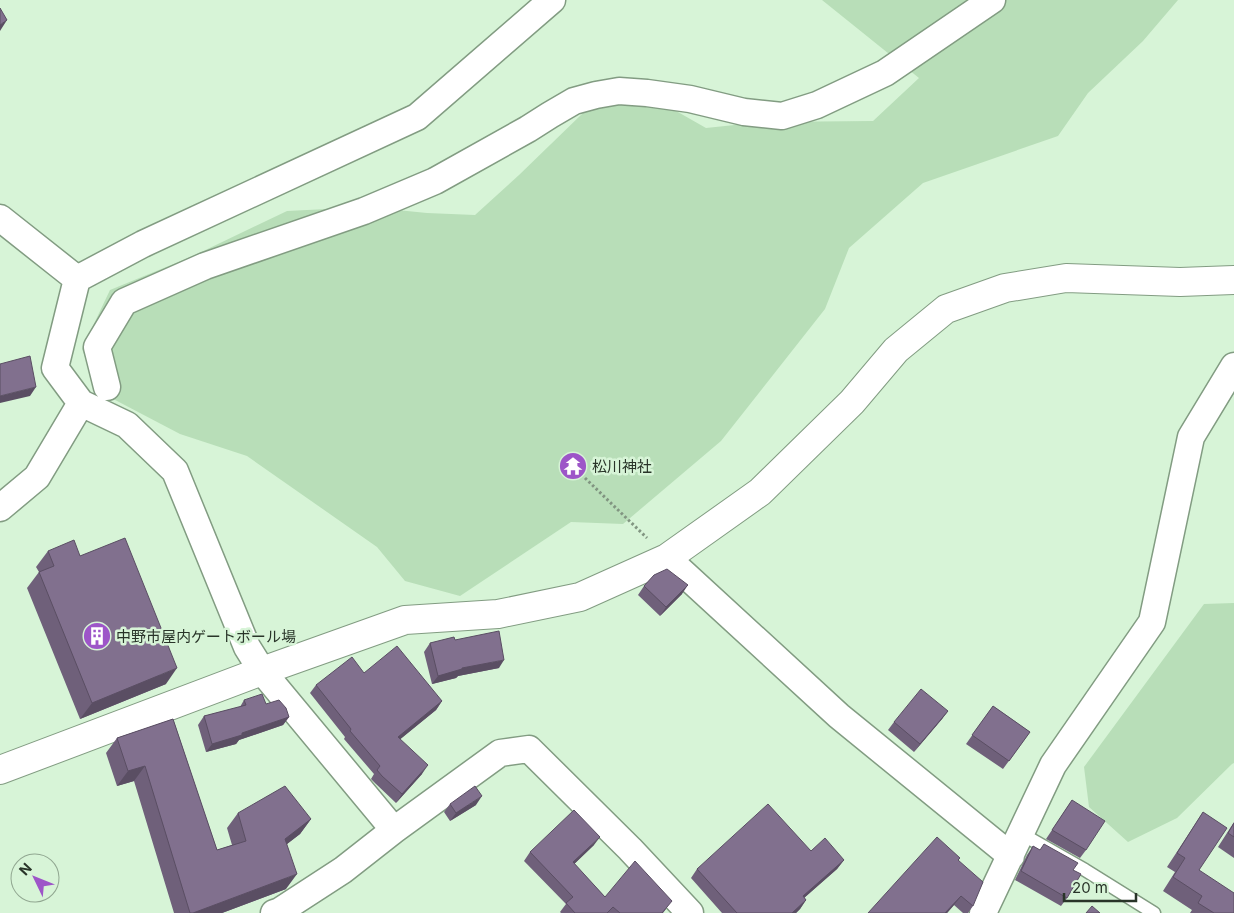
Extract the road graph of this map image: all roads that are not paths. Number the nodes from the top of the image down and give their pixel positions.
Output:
1 (552, 0) edge
2 (992, 0) edge
3 (0, 218) edge
4 (77, 279) junction
5 (1234, 280) edge
6 (1234, 366) edge
7 (107, 387) dead end
8 (80, 403) junction
9 (0, 508) edge
10 (668, 558) junction
11 (262, 671) junction
12 (0, 770) edge
13 (394, 830) junction
14 (1015, 845) junction
15 (274, 913) edge
16 (690, 913) edge
17 (983, 913) edge
18 (1154, 913) edge

1 - 4 street
2 - 7 street
3 - 4 street
4 - 8 street
5 - 10 street
6 - 14 street
8 - 9 street
8 - 11 street
10 - 11 street
10 - 14 street
11 - 12 street
11 - 13 street
13 - 15 street
13 - 16 street
14 - 17 street
14 - 18 lane

